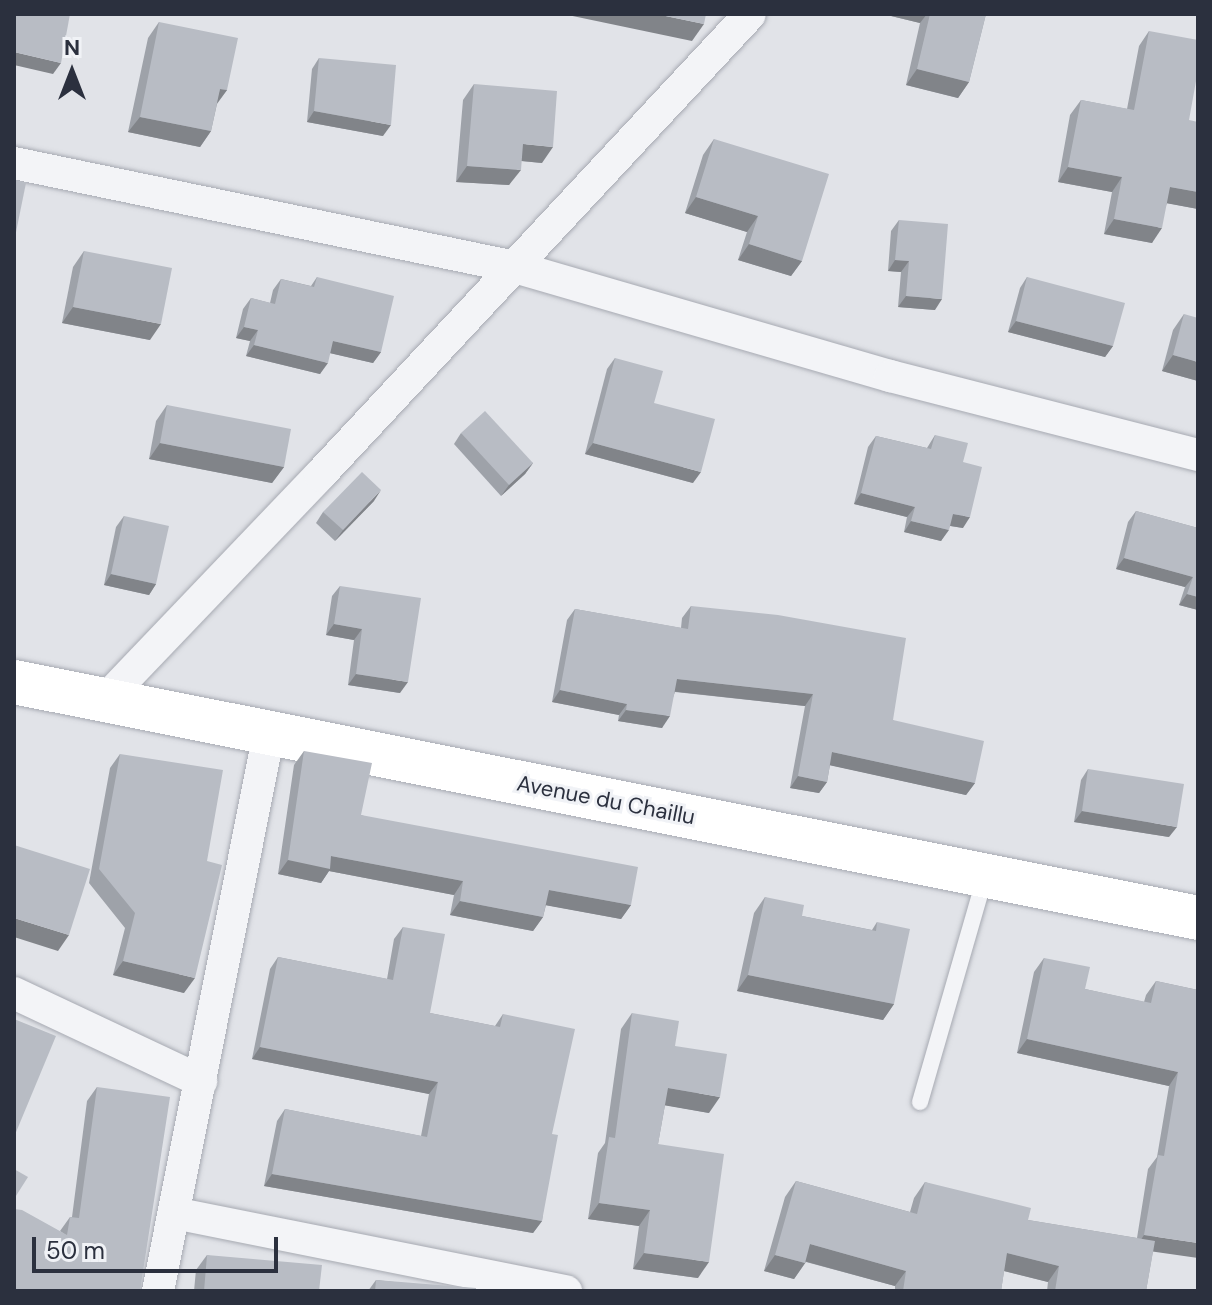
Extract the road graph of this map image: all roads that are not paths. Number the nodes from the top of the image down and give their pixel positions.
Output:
1 (750, 14) edge
2 (14, 163) edge
3 (515, 267) junction
4 (1198, 455) edge
5 (14, 682) edge
6 (104, 701) junction
7 (269, 733) junction
8 (986, 876) junction
9 (1198, 918) edge
10 (14, 993) edge
11 (201, 1081) junction
12 (920, 1102) dead end
13 (174, 1213) junction
14 (158, 1291) edge
15 (566, 1291) edge

1 - 3 street
2 - 3 street
3 - 4 street
3 - 6 street
5 - 6 street, Avenue du Chaillu
6 - 7 street, Avenue du Chaillu
7 - 8 street, Avenue du Chaillu
7 - 11 street
8 - 9 street, Avenue du Chaillu
8 - 12 lane
10 - 11 street
11 - 13 street
13 - 14 street
13 - 15 street

